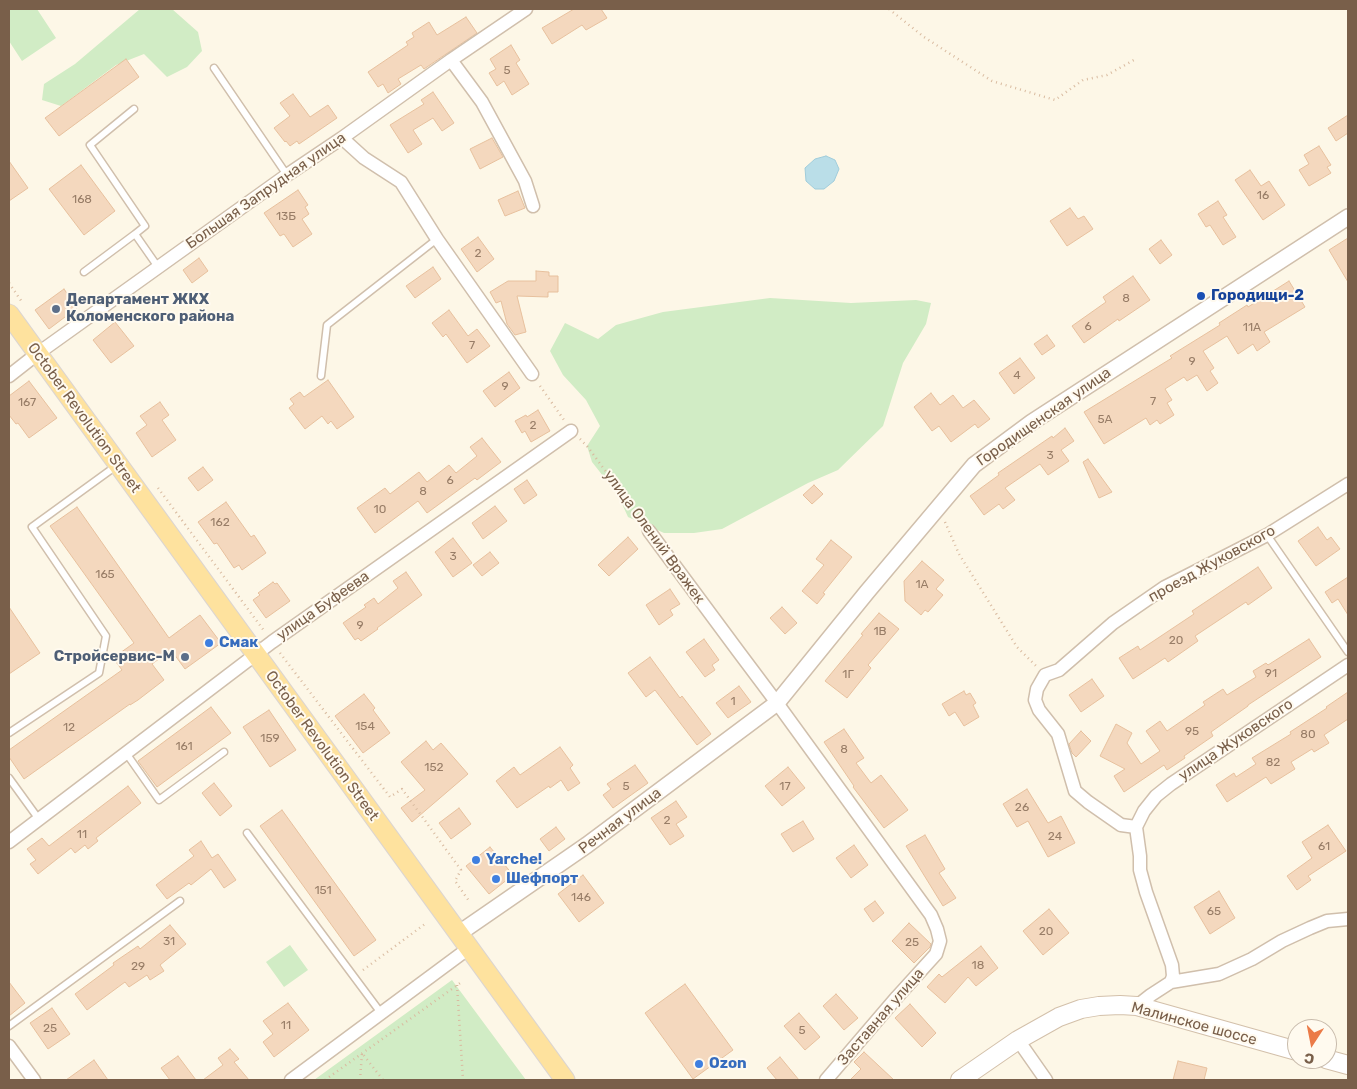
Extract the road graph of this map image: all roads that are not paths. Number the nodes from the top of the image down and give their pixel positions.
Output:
1 (526, 9) edge
2 (451, 60) junction
3 (214, 68) dead end
4 (134, 109) dead end
5 (342, 138) junction
6 (287, 175) junction
7 (533, 206) dead end
8 (1348, 217) edge
9 (135, 234) junction
10 (437, 239) junction
11 (158, 267) junction
12 (84, 272) dead end
13 (17, 310) edge
14 (37, 354) junction
15 (532, 374) road end
16 (9, 376) edge
17 (321, 376) dead end
18 (571, 431) road end
19 (118, 465) junction
20 (1348, 484) edge
21 (649, 531) road end
22 (1267, 535) junction
23 (1348, 652) edge
24 (256, 654) junction
25 (1348, 666) edge
26 (777, 703) junction
27 (9, 733) edge
28 (224, 752) dead end
29 (126, 753) junction
30 (9, 778) edge
31 (38, 818) junction
32 (1136, 827) junction
33 (247, 833) dead end
34 (9, 842) edge
35 (180, 901) dead end
36 (1348, 919) edge
37 (464, 941) junction
38 (936, 954) joint
39 (1171, 982) junction
40 (1137, 1006) junction
41 (381, 1013) junction
42 (9, 1026) edge
43 (1018, 1040) junction
44 (9, 1046) edge
45 (1287, 1048) edge
46 (34, 1080) edge
47 (291, 1080) edge
48 (565, 1080) edge
49 (826, 1080) edge
50 (960, 1080) edge
51 (1046, 1080) edge

1 - 2 street, Большая Запрудная улица
2 - 5 street, Большая Запрудная улица
2 - 7 street
3 - 6 lane
4 - 9 lane
5 - 6 street, Большая Запрудная улица
5 - 10 street
6 - 11 street, Большая Запрудная улица
8 - 26 street, Городищенская улица
9 - 11 lane
9 - 12 lane
10 - 15 street
10 - 17 lane
11 - 14 street, Большая Запрудная улица
13 - 14 main road, October Revolution Street
14 - 16 street, Большая Запрудная улица
14 - 19 main road, October Revolution Street
18 - 24 street, улица Буфеева
19 - 24 main road, October Revolution Street
19 - 27 lane
20 - 22 street, проезд Жуковского
21 - 26 street, улица Олений Вражек
22 - 23 lane
22 - 32 street, проезд Жуковского
24 - 29 street, улица Буфеева
24 - 37 main road, October Revolution Street
25 - 32 street, улица Жуковского
26 - 37 street, Речная улица
26 - 38 street, улица Олений Вражек
28 - 29 lane
29 - 31 street, улица Буфеева
30 - 31 lane
31 - 34 street, улица Буфеева
32 - 39 street
33 - 41 lane
35 - 42 lane
36 - 39 street
37 - 41 street, Речная улица
37 - 48 main road, October Revolution Street
38 - 49 street, Заставная улица
39 - 40 street
40 - 43 main road, Малинское шоссе
40 - 45 main road, Малинское шоссе
41 - 47 street, Речная улица
43 - 50 main road, Малинское шоссе
43 - 51 street
44 - 46 street

